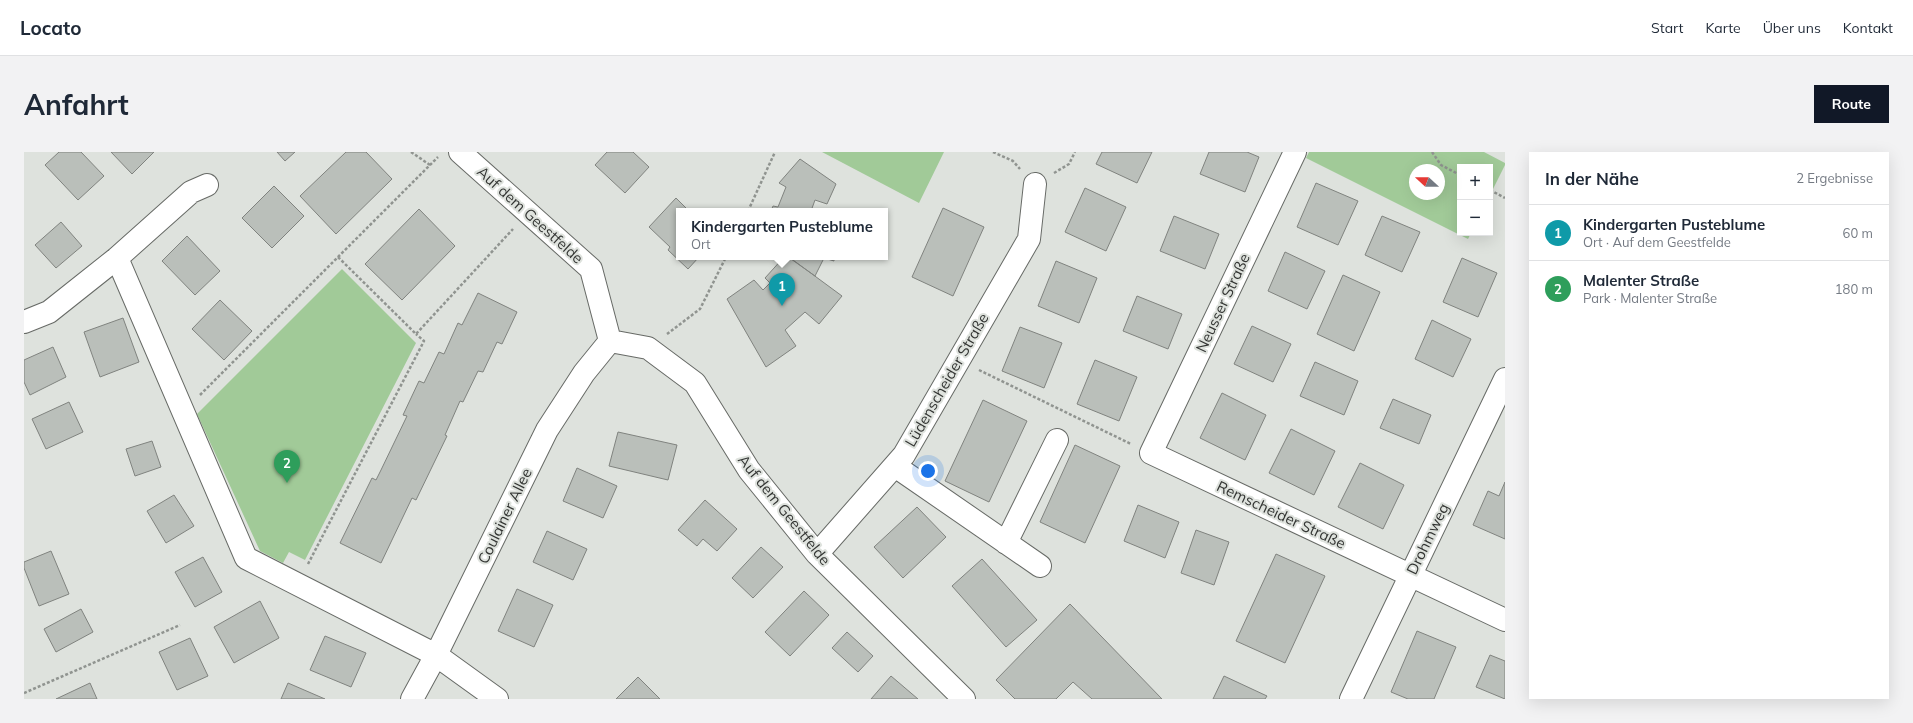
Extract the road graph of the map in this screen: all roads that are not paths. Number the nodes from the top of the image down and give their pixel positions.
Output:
1 (460, 152) edge
2 (1294, 152) edge
3 (207, 184) dead end
4 (1035, 184) road end
5 (117, 258) junction
6 (24, 322) edge
7 (610, 341) junction
8 (1505, 379) edge
9 (1056, 440) dead end
10 (1151, 453) joint
11 (895, 466) junction
12 (1006, 543) junction
13 (817, 554) junction
14 (1040, 566) dead end
15 (1410, 576) junction
16 (1505, 620) edge
17 (436, 655) junction
18 (412, 699) edge
19 (497, 699) edge
20 (964, 699) edge
21 (1351, 699) edge

1 - 7 street, Auf dem Geestfelde
2 - 10 street, Neusser Straße
3 - 5 street
4 - 11 street, Lüdenscheider Straße
5 - 6 street
5 - 17 street
7 - 13 street, Auf dem Geestfelde
7 - 17 street, Coulainer Allee
8 - 15 street, Drohmweg
9 - 12 street
10 - 15 street, Remscheider Straße
11 - 12 street
11 - 13 street, Lüdenscheider Straße
12 - 14 street
13 - 20 street, Auf dem Geestfelde
15 - 16 street, Remscheider Straße
15 - 21 street, Drohmweg
17 - 18 street, Coulainer Allee
17 - 19 street

